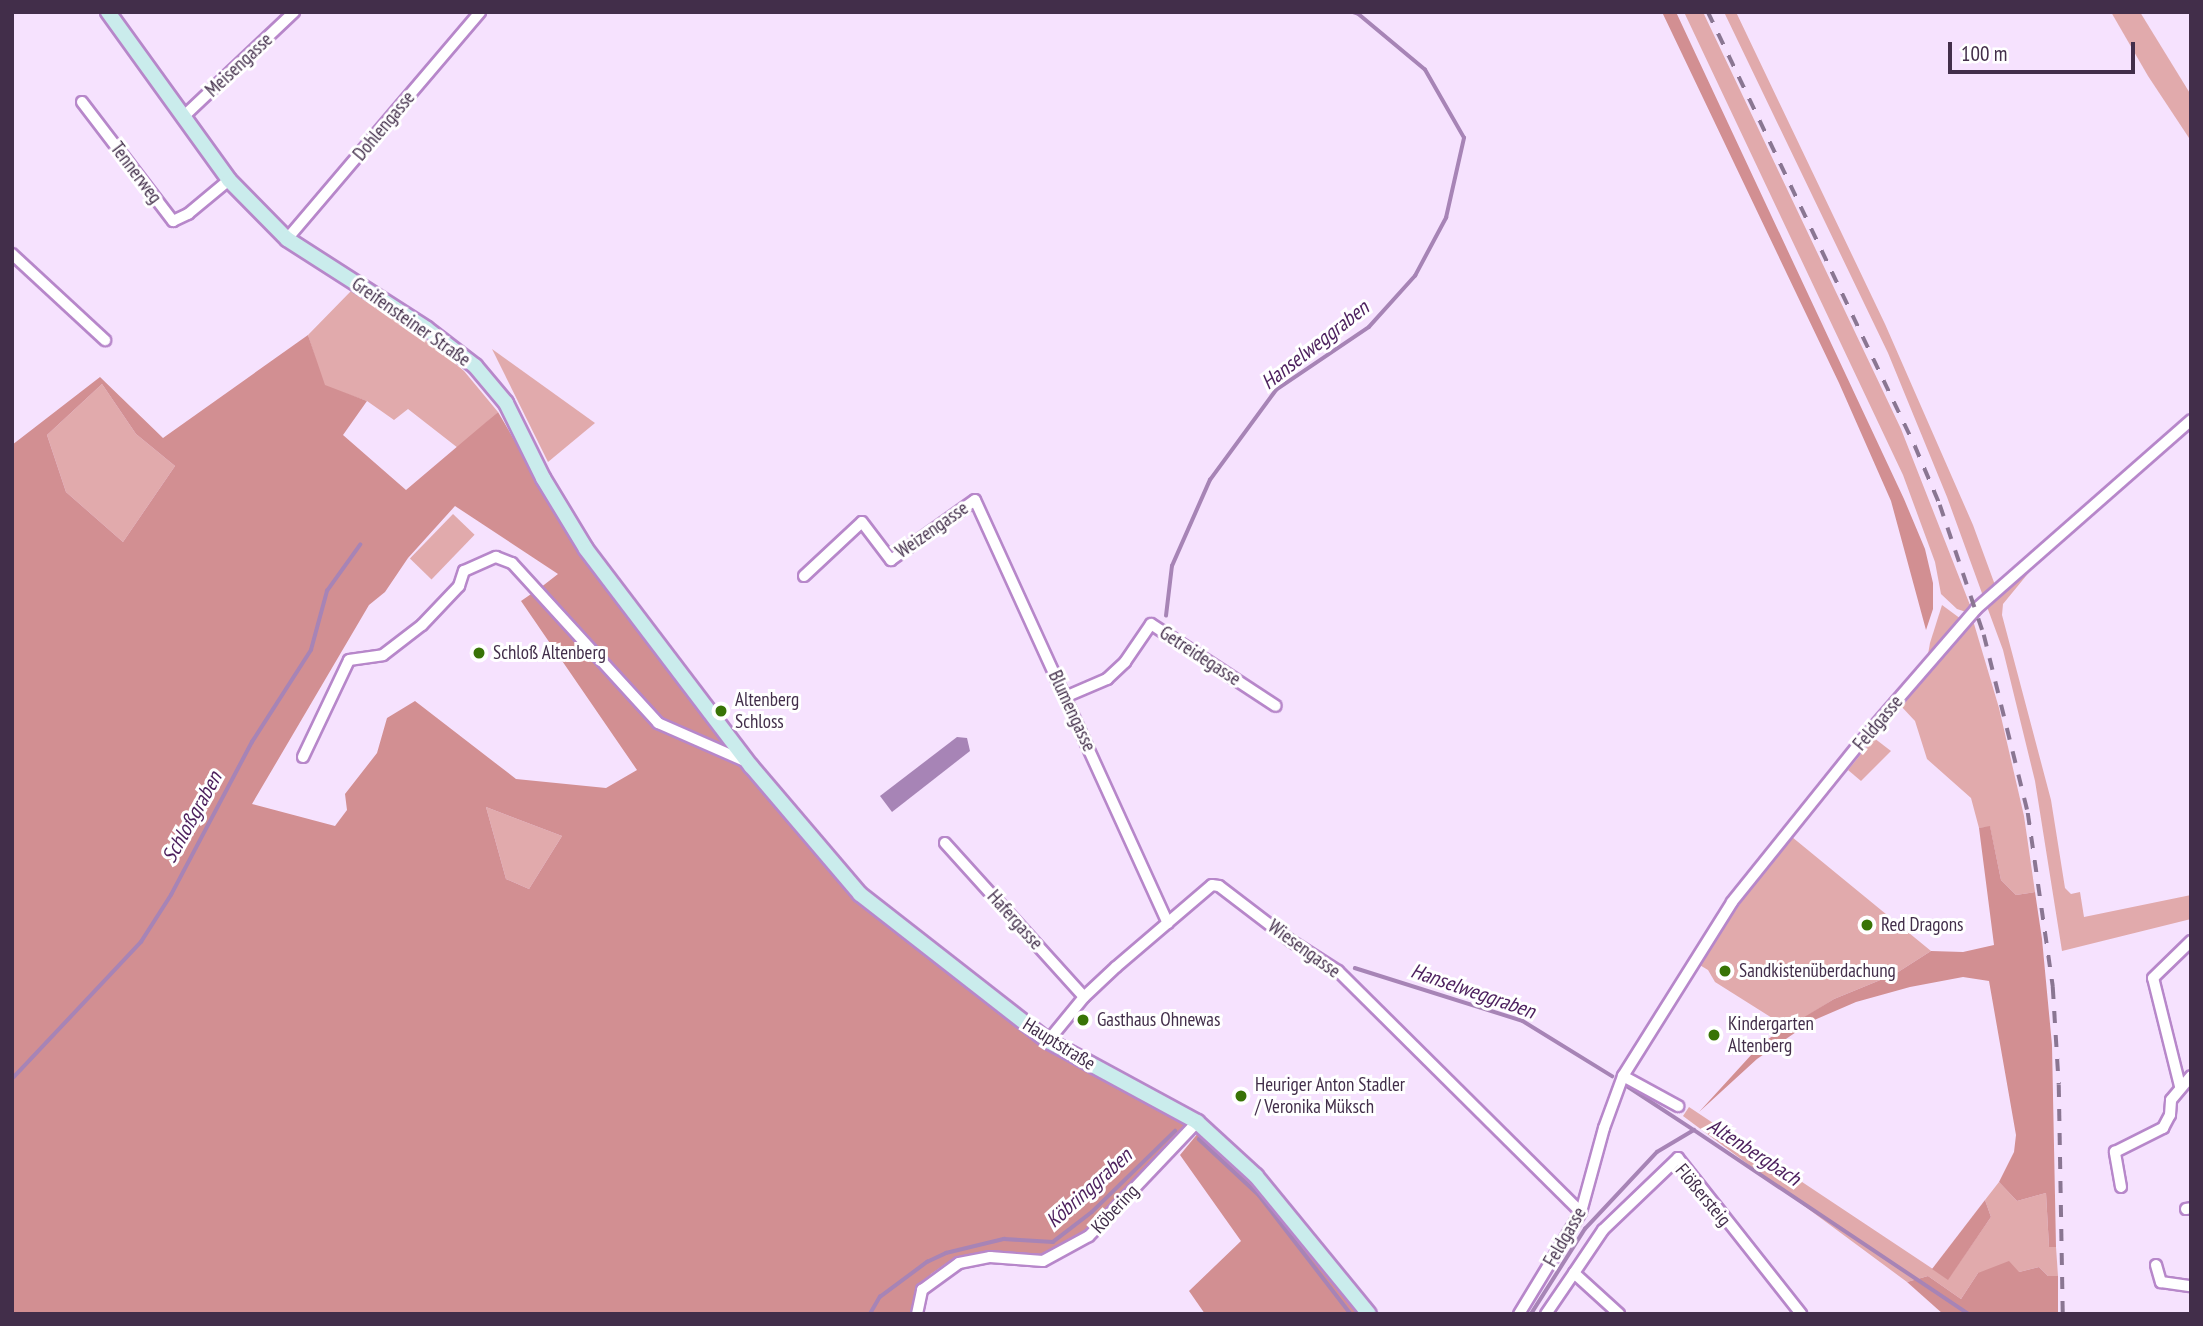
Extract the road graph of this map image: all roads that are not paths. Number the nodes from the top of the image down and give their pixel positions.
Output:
1 (108, 12) edge
2 (294, 12) edge
3 (480, 12) edge
4 (82, 102) dead end
5 (183, 117) junction
6 (229, 180) junction
7 (287, 239) junction
8 (12, 254) edge
9 (105, 340) dead end
10 (2191, 420) edge
11 (975, 500) joint
12 (804, 576) dead end
13 (1065, 697) junction
14 (1276, 706) dead end
15 (303, 757) dead end
16 (749, 764) junction
17 (945, 843) dead end
18 (1168, 923) junction
19 (2191, 941) edge
20 (1084, 996) junction
21 (1048, 1041) junction
22 (1623, 1076) junction
23 (2191, 1076) edge
24 (2180, 1086) junction
25 (1678, 1106) dead end
26 (1197, 1122) junction
27 (2121, 1187) dead end
28 (1581, 1212) junction
29 (2156, 1265) dead end
30 (1574, 1273) junction
31 (2191, 1286) edge
32 (917, 1314) edge
33 (1369, 1314) edge
34 (1519, 1314) edge
35 (1546, 1314) edge
36 (1619, 1314) edge
37 (1801, 1314) edge

1 - 5 main road, Greifensteiner Straße
2 - 5 street, Meisengasse
3 - 7 street, Dohlengasse
4 - 6 street, Tennerweg
5 - 6 main road, Greifensteiner Straße
6 - 7 main road, Greifensteiner Straße
7 - 16 main road, Greifensteiner Straße
8 - 9 street
10 - 22 street, Feldgasse
11 - 12 street, Weizengasse
11 - 13 street, Blumengasse
13 - 14 street, Getreidegasse
13 - 18 street, Blumengasse
15 - 16 street
16 - 21 main road, Hauptstraße
17 - 20 street, Hafergasse
18 - 20 street, Wiesengasse
18 - 28 street, Wiesengasse
19 - 24 street
20 - 21 street, Wiesengasse
21 - 26 main road, Hauptstraße
22 - 25 street
22 - 28 street, Feldgasse
23 - 24 street
24 - 27 street
26 - 32 street, Köbering
26 - 33 main road, Hauptstraße
28 - 34 street, Feldgasse
29 - 31 street
30 - 35 street
30 - 36 street
30 - 37 street, Flößersteig

